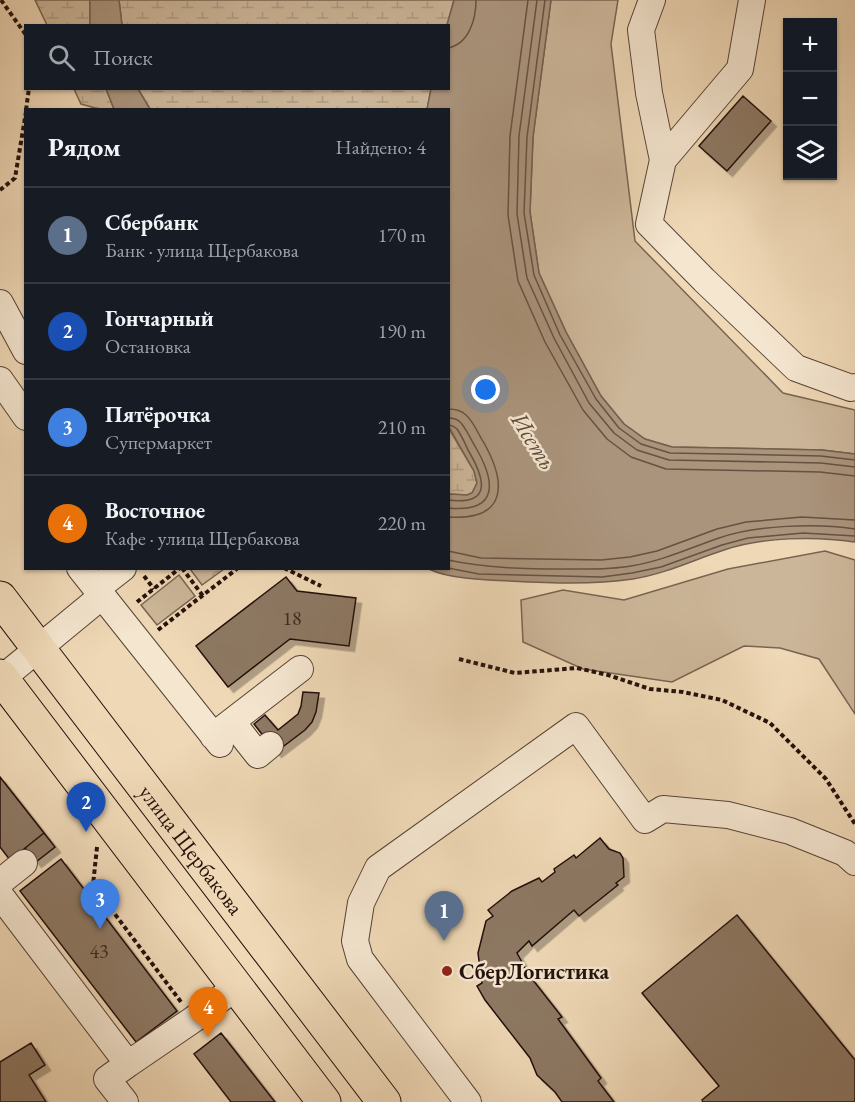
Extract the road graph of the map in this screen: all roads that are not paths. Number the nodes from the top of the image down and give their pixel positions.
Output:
1 (652, 0) edge
2 (752, 0) edge
3 (663, 160) junction
4 (0, 303) edge
5 (24, 347) edge
6 (0, 380) edge
7 (855, 387) edge
8 (24, 414) edge
9 (82, 570) edge
10 (121, 570) edge
11 (99, 593) junction
12 (0, 598) edge
13 (38, 648) junction
14 (300, 669) dead end
15 (1, 678) edge
16 (222, 734) junction
17 (270, 745) dead end
18 (855, 862) edge
19 (24, 863) dead end
20 (0, 882) edge
21 (0, 895) edge
22 (236, 987) junction
23 (128, 1064) junction
24 (124, 1102) edge
25 (324, 1102) edge
26 (384, 1102) edge
27 (468, 1102) edge

1 - 3 street
2 - 3 street
3 - 7 street
4 - 5 street
6 - 8 street
9 - 11 street
10 - 11 street
11 - 13 street
11 - 16 street
12 - 13 main road, улица Щербакова
13 - 15 street
13 - 26 main road, улица Щербакова
14 - 16 street
15 - 22 main road
16 - 17 street
18 - 27 street
19 - 20 street
21 - 23 street
22 - 23 street
22 - 25 main road
23 - 24 street

